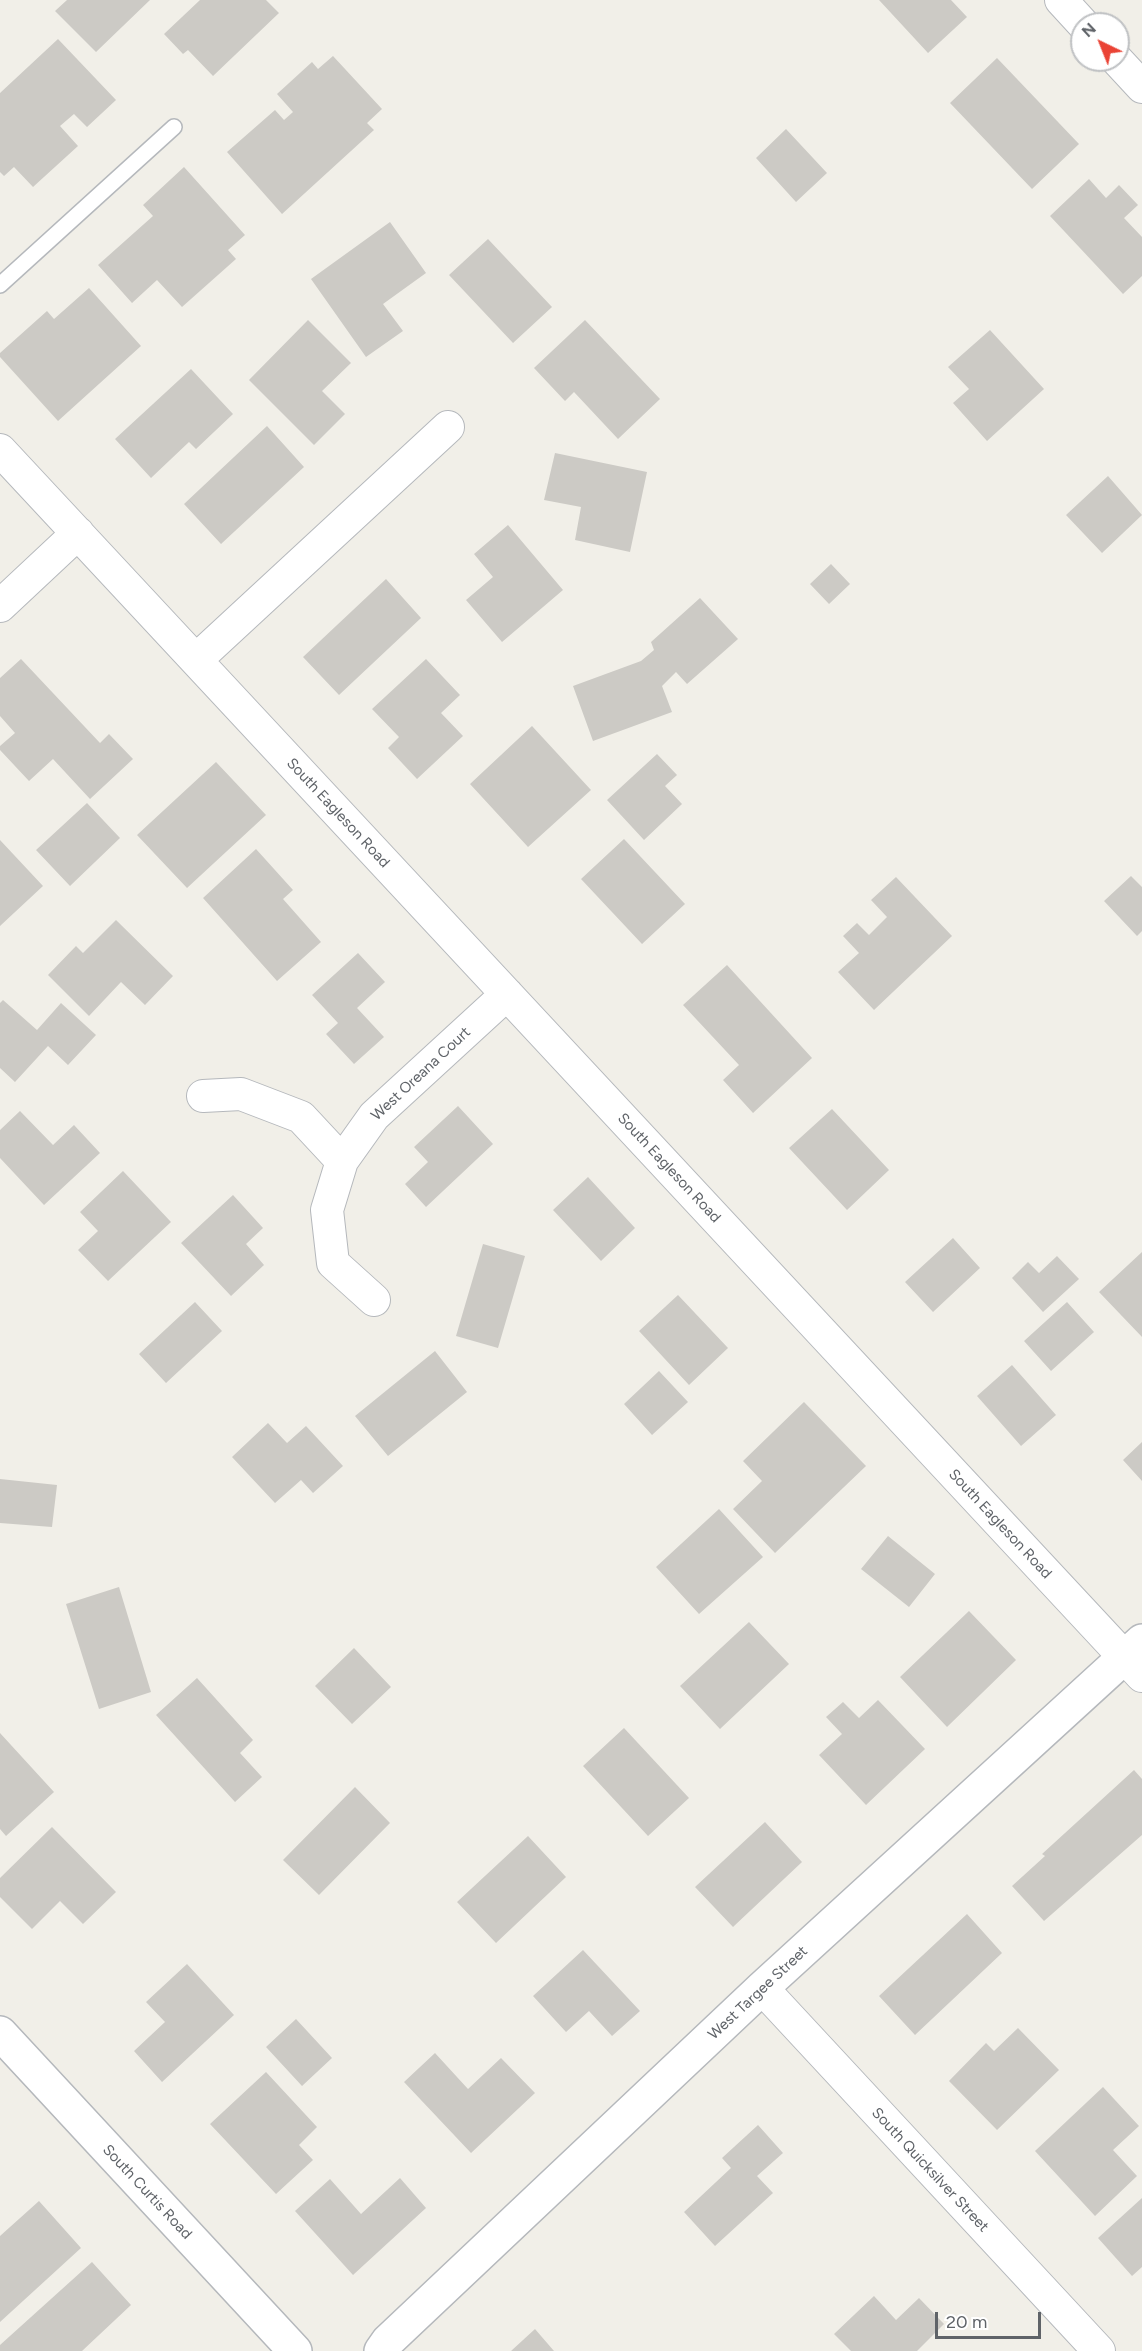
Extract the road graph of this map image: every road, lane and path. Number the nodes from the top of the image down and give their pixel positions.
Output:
1 (1061, 0) edge
2 (1072, 12) edge
3 (1128, 72) edge
4 (1142, 87) edge
5 (174, 127) dead end
6 (0, 285) edge
7 (448, 427) dead end
8 (0, 450) edge
9 (78, 533) junction
10 (0, 606) edge
11 (196, 660) junction
12 (507, 994) junction
13 (204, 1096) dead end
14 (342, 1161) junction
15 (375, 1300) dead end
16 (1136, 1658) edge
17 (762, 1988) junction
18 (0, 2033) edge
19 (295, 2351) edge
20 (381, 2351) edge
21 (1099, 2351) edge

1 - 2 street
3 - 4 street
5 - 6 lane
7 - 11 street
8 - 9 street, South Eagleson Road
9 - 10 street
9 - 11 street, South Eagleson Road
11 - 12 street, South Eagleson Road
12 - 14 street, West Oreana Court
12 - 16 street, South Eagleson Road
13 - 14 street
14 - 15 street, West Oreana Court
16 - 17 street, West Targee Street
17 - 20 street, West Targee Street
17 - 21 street, South Quicksilver Street
18 - 19 street, South Curtis Road

